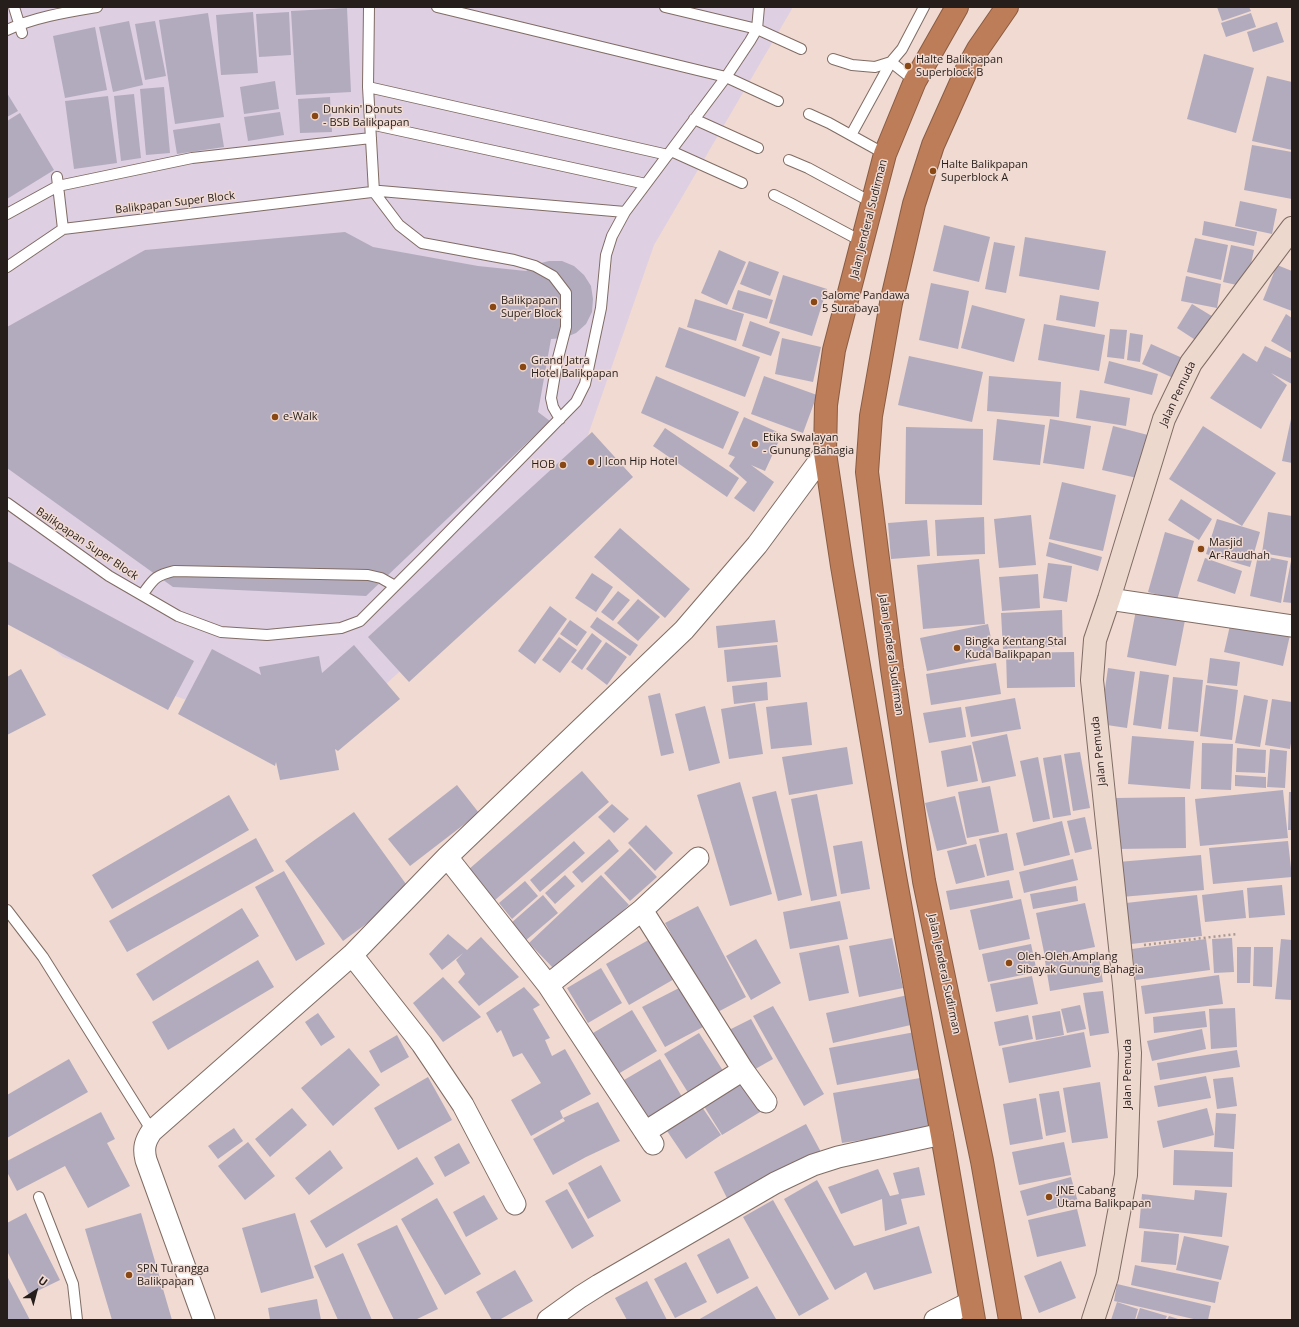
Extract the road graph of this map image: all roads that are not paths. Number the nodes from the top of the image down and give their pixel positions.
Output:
1 (14, 7) edge
2 (97, 7) edge
3 (369, 7) edge
4 (437, 7) edge
5 (665, 7) edge
6 (760, 7) edge
7 (924, 7) edge
8 (957, 7) edge
9 (1007, 7) edge
10 (21, 29) junction
11 (757, 29) junction
12 (7, 30) edge
13 (801, 48) dead end
14 (833, 60) dead end
15 (891, 62) junction
16 (726, 77) junction
17 (915, 81) junction
18 (368, 86) junction
19 (778, 101) dead end
20 (809, 114) dead end
21 (694, 119) junction
22 (370, 124) junction
23 (851, 135) junction
24 (371, 138) junction
25 (758, 148) dead end
26 (669, 153) junction
27 (885, 154) junction
28 (789, 160) dead end
29 (58, 182) junction
30 (742, 183) dead end
31 (646, 184) junction
32 (374, 192) junction
33 (774, 195) dead end
34 (873, 203) junction
35 (625, 212) junction
36 (7, 214) edge
37 (1292, 228) edge
38 (63, 229) junction
39 (863, 242) junction
40 (7, 267) edge
41 (560, 419) junction
42 (825, 452) junction
43 (7, 503) edge
44 (395, 586) junction
45 (142, 595) junction
46 (1109, 598) junction
47 (1292, 626) edge
48 (447, 857) junction
49 (698, 858) dead end
50 (7, 910) edge
51 (642, 910) junction
52 (352, 955) junction
53 (548, 985) junction
54 (743, 1070) junction
55 (766, 1102) dead end
56 (974, 1124) junction
57 (152, 1131) junction
58 (941, 1132) junction
59 (39, 1197) dead end
60 (515, 1204) dead end
61 (973, 1311) edge
62 (76, 1320) edge
63 (204, 1320) edge
64 (548, 1320) edge
65 (935, 1320) edge
66 (1010, 1320) edge
67 (1093, 1320) edge

1 - 10 lane
2 - 10 lane
3 - 18 lane
4 - 16 lane
5 - 11 lane
6 - 11 lane, Balikpapan Super Block
7 - 15 lane
8 - 17 highway, Jalan Jenderal Sudirman
9 - 56 highway, Jalan Jenderal Sudirman
10 - 12 lane
11 - 13 lane
11 - 16 lane, Balikpapan Super Block
14 - 15 lane
15 - 17 lane
15 - 23 lane
16 - 19 lane
16 - 21 lane, Balikpapan Super Block
17 - 27 highway, Jalan Jenderal Sudirman
18 - 22 lane
18 - 26 lane
20 - 23 lane
21 - 25 lane
21 - 26 lane, Balikpapan Super Block
22 - 24 lane
22 - 31 lane
23 - 27 lane
24 - 29 lane
24 - 32 lane
26 - 30 lane
26 - 31 lane, Balikpapan Super Block
27 - 34 highway, Jalan Jenderal Sudirman
28 - 34 lane
29 - 36 lane
29 - 38 lane
31 - 35 lane, Balikpapan Super Block
32 - 35 lane, Balikpapan Super Block
32 - 38 lane, Balikpapan Super Block
32 - 41 lane
33 - 39 lane
34 - 39 highway, Jalan Jenderal Sudirman
35 - 41 lane, Balikpapan Super Block
37 - 46 street, Jalan Pemuda
38 - 40 lane, Balikpapan Super Block
39 - 42 highway, Jalan Jenderal Sudirman
41 - 44 lane, Balikpapan Super Block
42 - 48 street
42 - 58 highway, Jalan Jenderal Sudirman
43 - 45 lane, Balikpapan Super Block
44 - 45 lane
44 - 45 lane, Balikpapan Super Block
46 - 47 street
46 - 67 street, Jalan Pemuda
48 - 52 street
48 - 53 street
49 - 51 street
50 - 57 lane
51 - 53 street
51 - 54 street
52 - 57 street
52 - 60 street
53 - 54 street
54 - 55 street
56 - 58 highway
56 - 66 highway, Jalan Jenderal Sudirman
57 - 63 street
58 - 61 highway, Jalan Jenderal Sudirman
58 - 64 street
59 - 62 lane
61 - 65 street

